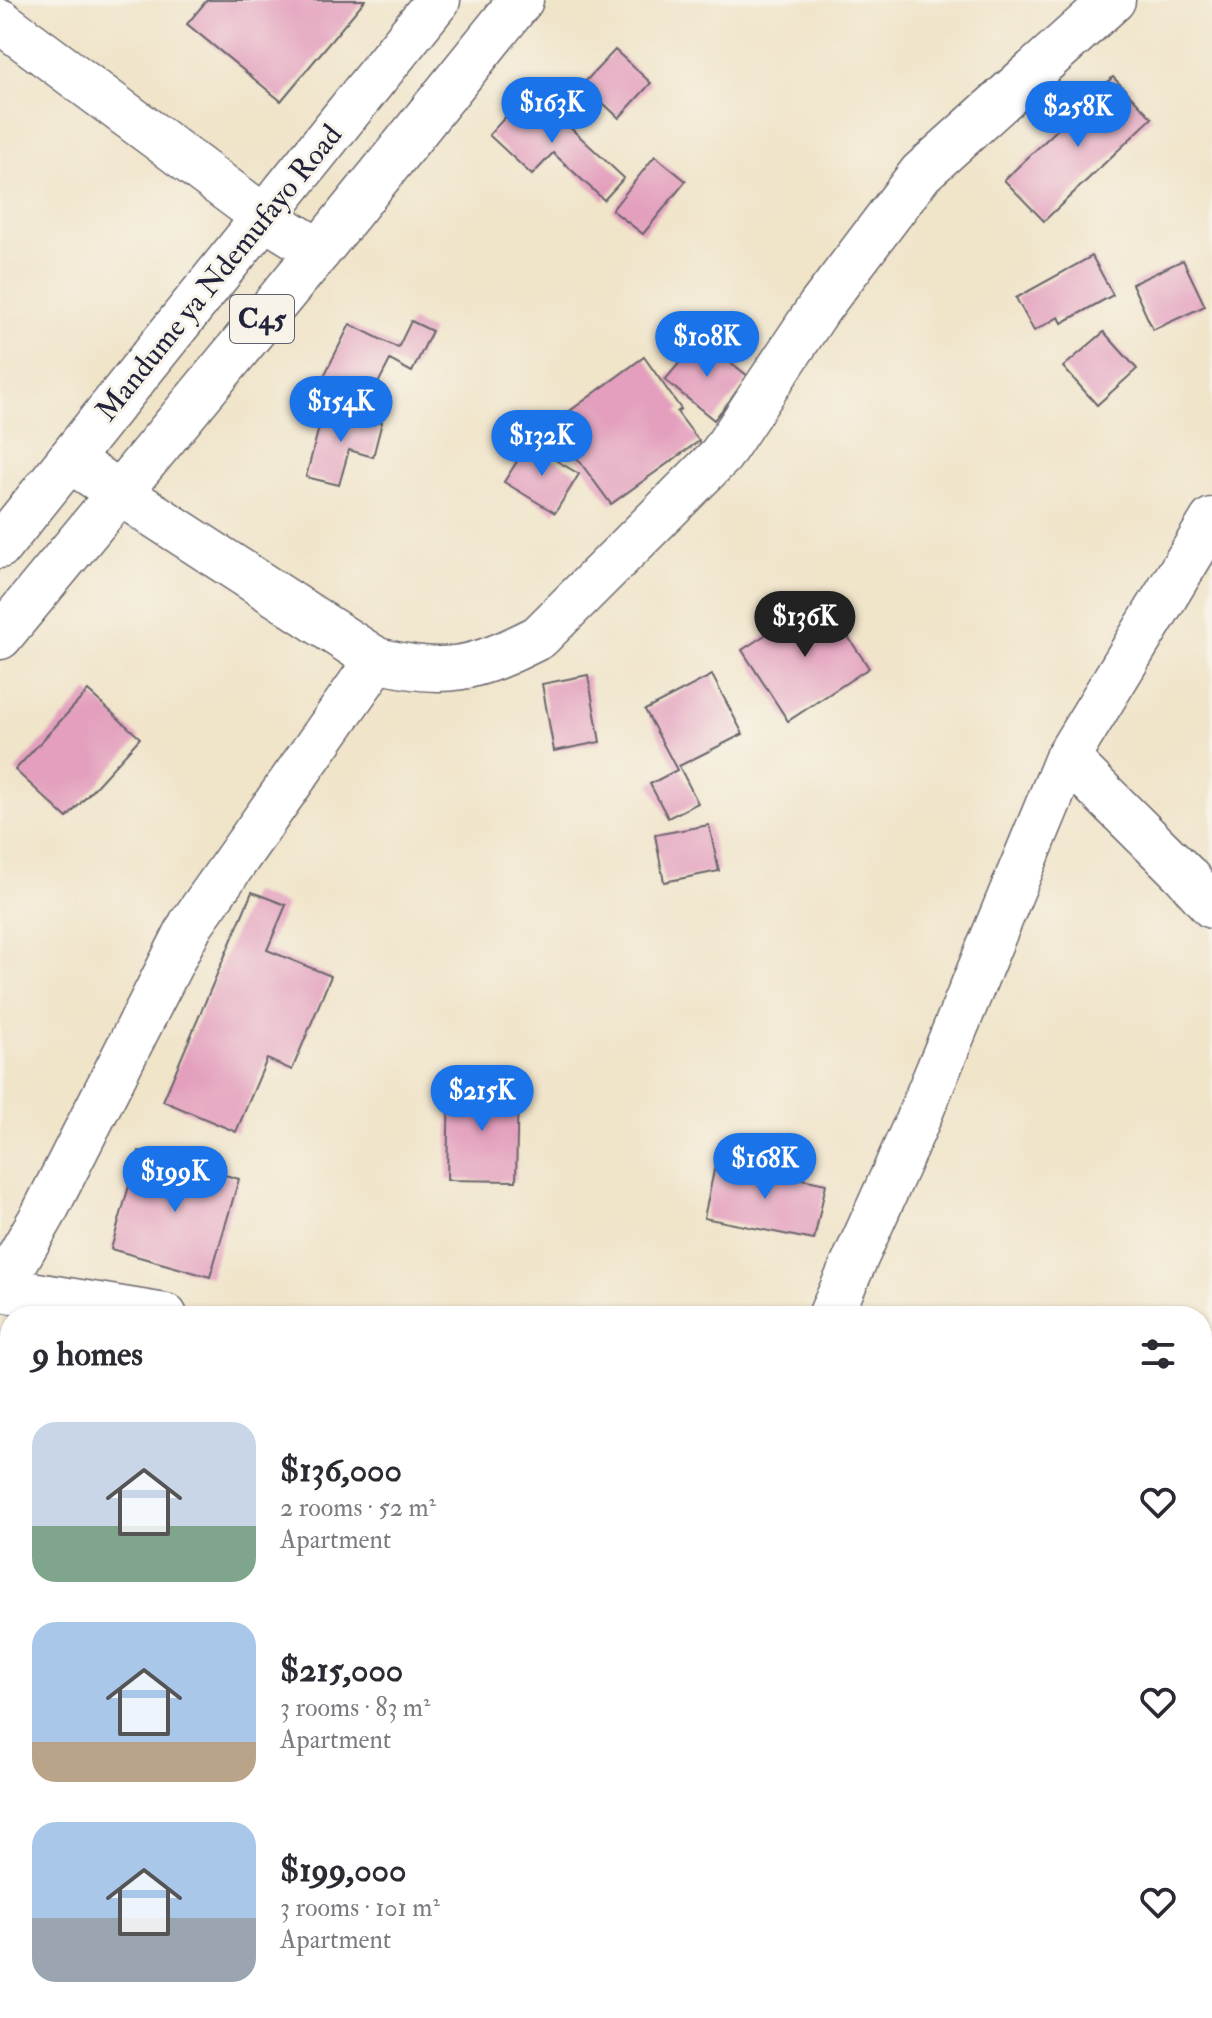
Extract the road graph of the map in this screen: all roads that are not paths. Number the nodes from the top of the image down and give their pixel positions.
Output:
1 (438, 0) edge
2 (521, 0) edge
3 (1113, 0) edge
4 (0, 21) edge
5 (264, 217) junction
6 (319, 251) junction
7 (69, 460) junction
8 (118, 492) junction
9 (1212, 520) edge
10 (0, 546) edge
11 (0, 637) edge
12 (377, 660) junction
13 (1067, 758) junction
14 (1212, 906) edge
15 (0, 1289) edge
16 (104, 1306) edge
17 (834, 1306) edge

1 - 5 street, Mandume ya Ndemufayo Road / C45
2 - 6 street, Mandume ya Ndemufayo Road / C45
3 - 12 street
4 - 5 street
5 - 6 street
5 - 7 street, Mandume ya Ndemufayo Road / C45
6 - 8 street, Mandume ya Ndemufayo Road / C45
7 - 8 street
7 - 10 street, Mandume ya Ndemufayo Road / C45
8 - 11 street, Mandume ya Ndemufayo Road / C45
8 - 12 street
9 - 13 street
12 - 15 street
13 - 14 street
13 - 17 street
15 - 16 street

